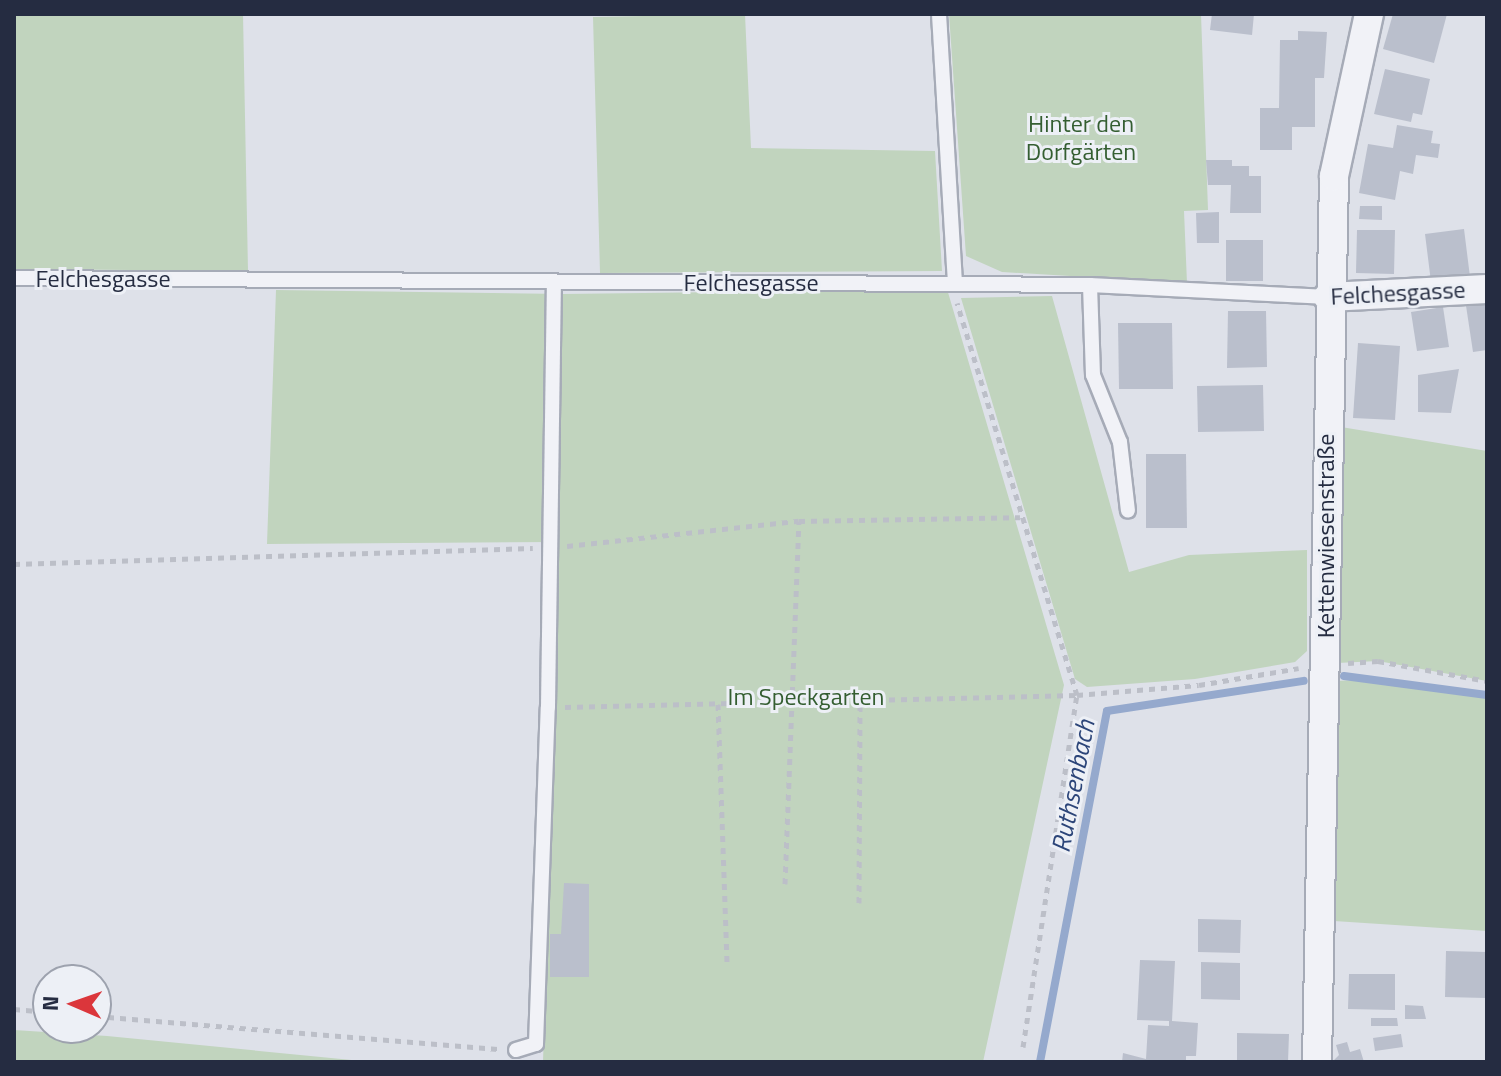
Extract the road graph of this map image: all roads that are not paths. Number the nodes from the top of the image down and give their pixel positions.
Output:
1 (939, 14) edge
2 (1369, 14) edge
3 (14, 278) edge
4 (554, 282) junction
5 (955, 284) junction
6 (1090, 285) junction
7 (1487, 289) edge
8 (1328, 297) junction
9 (1128, 511) dead end
10 (516, 1050) road end
11 (1317, 1062) edge

1 - 5 lane
2 - 8 street, Kettenwiesenstraße
3 - 4 lane, Felchesgasse
4 - 5 lane, Felchesgasse
4 - 10 lane
5 - 6 lane, Felchesgasse
6 - 8 lane, Felchesgasse
6 - 9 lane
7 - 8 street, Felchesgasse
8 - 11 street, Kettenwiesenstraße

